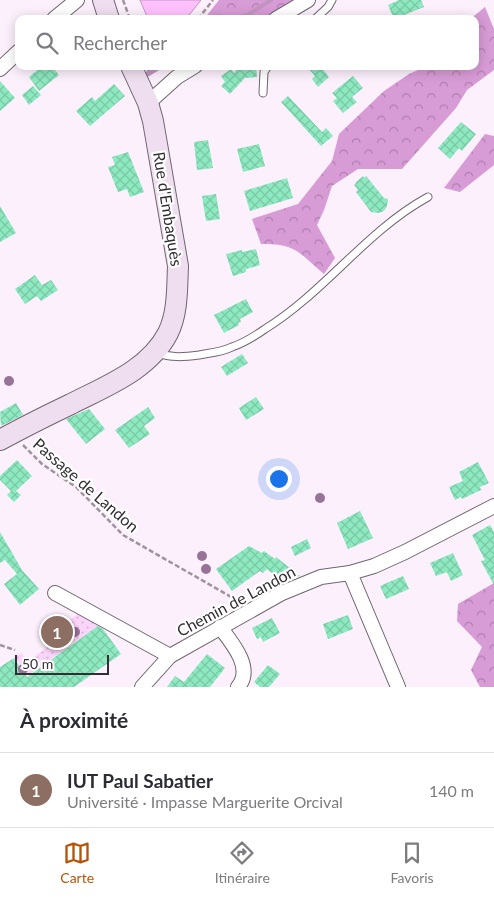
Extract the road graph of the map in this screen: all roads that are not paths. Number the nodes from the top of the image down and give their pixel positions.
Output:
1 (78, 0) edge
2 (103, 0) edge
3 (308, 0) edge
4 (332, 0) edge
5 (59, 15) edge
6 (108, 15) edge
7 (283, 15) edge
8 (319, 15) edge
9 (15, 55) edge
10 (0, 69) edge
11 (133, 70) edge
12 (188, 70) edge
13 (265, 70) edge
14 (263, 92) dead end
15 (148, 103) junction
16 (428, 198) dead end
17 (155, 353) junction
18 (6, 437) edge
19 (494, 506) edge
20 (350, 573) junction
21 (55, 593) dead end
22 (220, 627) junction
23 (170, 656) junction
24 (142, 687) edge
25 (238, 687) edge
26 (398, 687) edge

1 - 5 street
2 - 6 street
3 - 7 street
4 - 8 lane
9 - 10 street
11 - 15 street, Rue d'Embaquès
12 - 15 street
13 - 14 lane
15 - 17 street, Rue d'Embaquès
16 - 17 lane
17 - 18 street, Rue d'Embaquès
19 - 20 street, Chemin de Landon
20 - 22 street, Chemin de Landon
20 - 26 street
21 - 23 street
22 - 23 street, Chemin de Landon
22 - 25 street
23 - 24 street, Chemin de Landon

